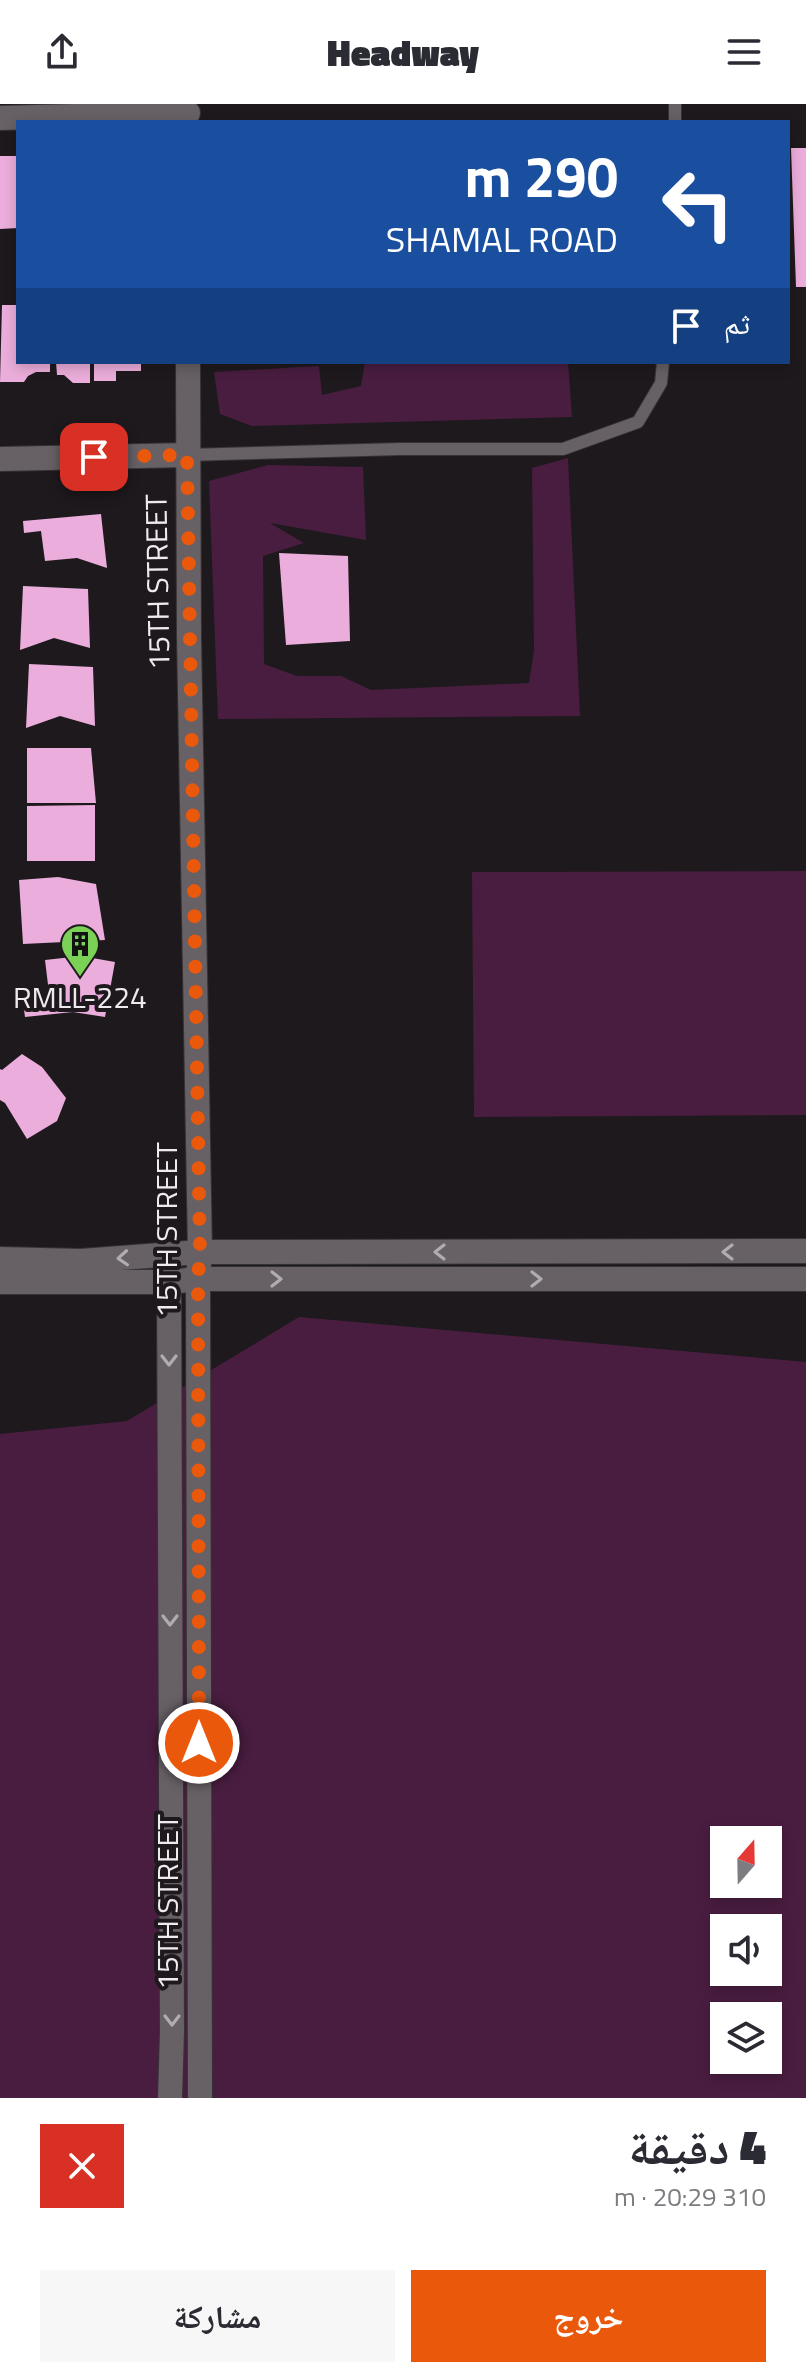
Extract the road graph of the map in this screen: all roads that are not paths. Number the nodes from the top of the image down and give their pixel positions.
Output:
1 (188, 113) edge
2 (0, 118) edge
3 (188, 364) edge
4 (663, 364) edge
5 (187, 455) junction
6 (0, 459) edge
7 (806, 1251) edge
8 (200, 1252) junction
9 (0, 1259) edge
10 (198, 1279) junction
11 (806, 1279) edge
12 (0, 1282) edge
13 (169, 1282) junction
14 (170, 2098) edge
15 (200, 2098) edge

1 - 2 street
3 - 5 street, 15TH STREET
4 - 5 lane
5 - 6 street
5 - 8 street, 15TH STREET
7 -> 8 street
8 -> 9 street
8 - 10 street, 15TH STREET
10 -> 11 street
10 - 13 street
10 - 15 street, 15TH STREET
12 - 13 street
13 -> 14 street

